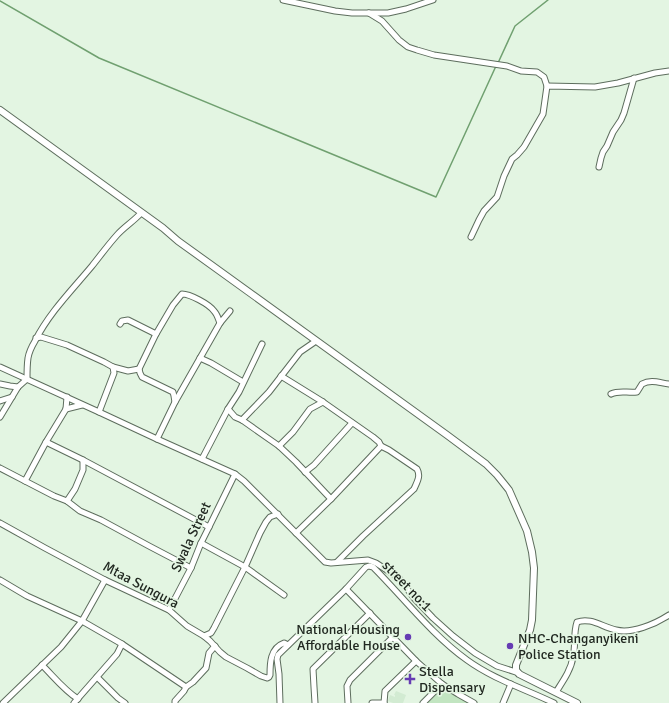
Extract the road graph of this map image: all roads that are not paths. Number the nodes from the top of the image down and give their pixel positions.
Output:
1 (283, 0) edge
2 (433, 0) edge
3 (369, 13) junction
4 (669, 71) edge
5 (634, 78) junction
6 (547, 86) junction
7 (0, 110) edge
8 (599, 167) dead end
9 (141, 213) junction
10 (471, 238) dead end
11 (230, 311) dead end
12 (220, 323) junction
13 (120, 324) dead end
14 (156, 334) junction
15 (36, 338) junction
16 (316, 341) junction
17 (262, 344) dead end
18 (200, 358) junction
19 (0, 367) edge
20 (113, 367) junction
21 (120, 369) junction
22 (139, 369) junction
23 (128, 371) junction
24 (114, 373) junction
25 (16, 374) junction
26 (281, 376) junction
27 (142, 377) junction
28 (27, 379) junction
29 (243, 382) junction
30 (0, 384) edge
31 (669, 384) edge
32 (18, 387) junction
33 (611, 394) dead end
34 (12, 397) junction
35 (67, 397) junction
36 (0, 401) edge
37 (175, 402) junction
38 (323, 402) junction
39 (83, 405) junction
40 (66, 409) junction
41 (228, 409) junction
42 (99, 412) junction
43 (0, 417) edge
44 (235, 417) junction
45 (223, 419) junction
46 (242, 420) junction
47 (352, 423) junction
48 (157, 440) junction
49 (46, 442) junction
50 (279, 446) junction
51 (381, 446) junction
52 (202, 459) junction
53 (83, 460) junction
54 (0, 468) edge
55 (305, 472) junction
56 (235, 474) junction
57 (24, 481) junction
58 (331, 499) junction
59 (67, 501) junction
60 (278, 514) junction
61 (0, 522) edge
62 (209, 527) junction
63 (296, 533) junction
64 (201, 543) junction
65 (337, 562) junction
66 (245, 567) junction
67 (191, 568) junction
68 (0, 580) edge
69 (105, 580) junction
70 (346, 590) junction
71 (284, 595) dead end
72 (168, 610) junction
73 (370, 613) junction
74 (669, 615) edge
75 (82, 621) junction
76 (204, 636) junction
77 (393, 637) junction
78 (122, 644) junction
79 (288, 645) junction
80 (215, 646) junction
81 (416, 661) junction
82 (42, 665) junction
83 (519, 674) junction
84 (97, 677) junction
85 (442, 684) junction
86 (511, 684) junction
87 (186, 687) junction
88 (556, 692) junction
89 (78, 699) junction
90 (174, 702) edge
91 (3, 703) edge
92 (74, 703) edge
93 (125, 703) edge
94 (280, 703) edge
95 (315, 703) edge
96 (348, 703) edge
97 (372, 703) edge
98 (384, 703) edge
99 (423, 703) edge
100 (474, 703) edge
101 (503, 703) edge
102 (554, 703) edge
103 (577, 703) edge

1 - 3 street
2 - 3 street
3 - 6 street
4 - 5 street
5 - 6 street
5 - 8 street
6 - 10 street
7 - 9 street
9 - 15 street
9 - 16 street
11 - 12 street
12 - 14 street
12 - 18 street
13 - 14 street
14 - 22 street
15 - 20 street
15 - 28 street
16 - 26 street
16 - 83 street
17 - 29 street
18 - 29 street
18 - 37 street
19 - 25 street
20 - 21 street
20 - 24 street
21 - 23 street
21 - 24 street
22 - 23 street
22 - 27 street
23 - 27 street
24 - 42 street
25 - 28 street
25 - 32 street
26 - 38 street
26 - 46 street
27 - 37 street
28 - 32 street
28 - 35 street
29 - 41 street
30 - 32 street
31 - 33 street
32 - 34 street
34 - 36 street
34 - 43 street
35 - 39 street
35 - 40 street
37 - 48 street
38 - 47 street
38 - 50 street
39 - 40 street
39 - 42 street
40 - 49 street
41 - 44 street
41 - 45 street
42 - 48 street
44 - 45 street
44 - 46 street
45 - 52 street
46 - 50 street
47 - 51 street
47 - 55 street
48 - 52 street
49 - 53 street
49 - 57 street
50 - 55 street
51 - 58 street
51 - 65 street
52 - 56 street
53 - 59 street
53 - 62 street
54 - 57 street
55 - 58 street
56 - 60 street
56 - 62 street, Swala Street
57 - 59 street
58 - 63 street
59 - 67 street
60 - 63 street
60 - 66 street
61 - 69 street, Mtaa Sungura
62 - 64 street, Swala Street
63 - 65 street
64 - 66 street
64 - 67 street, Swala Street
65 - 83 street
66 - 71 street
66 - 76 street
67 - 72 street, Swala Street
68 - 75 street
69 - 72 street, Mtaa Sungura
69 - 75 street
70 - 73 street
70 - 79 street, street no:1
70 - 86 street, street no:1
72 - 76 street, Mtaa Sungura
73 - 77 street
73 - 95 street
74 - 88 street
75 - 78 street
75 - 82 street
76 - 80 street, Mtaa Sungura
77 - 81 street
77 - 96 street
78 - 84 street
78 - 87 street
79 - 80 street, Mtaa Sungura
79 - 94 street, street no:1
80 - 87 street
81 - 85 street
81 - 98 street
82 - 89 street
82 - 91 street
83 - 88 street
84 - 89 street
84 - 93 street
85 - 99 street
85 - 100 street
86 - 101 street
86 - 102 street, street no:1
87 - 90 street
88 - 103 street
89 - 92 street
97 - 98 street

